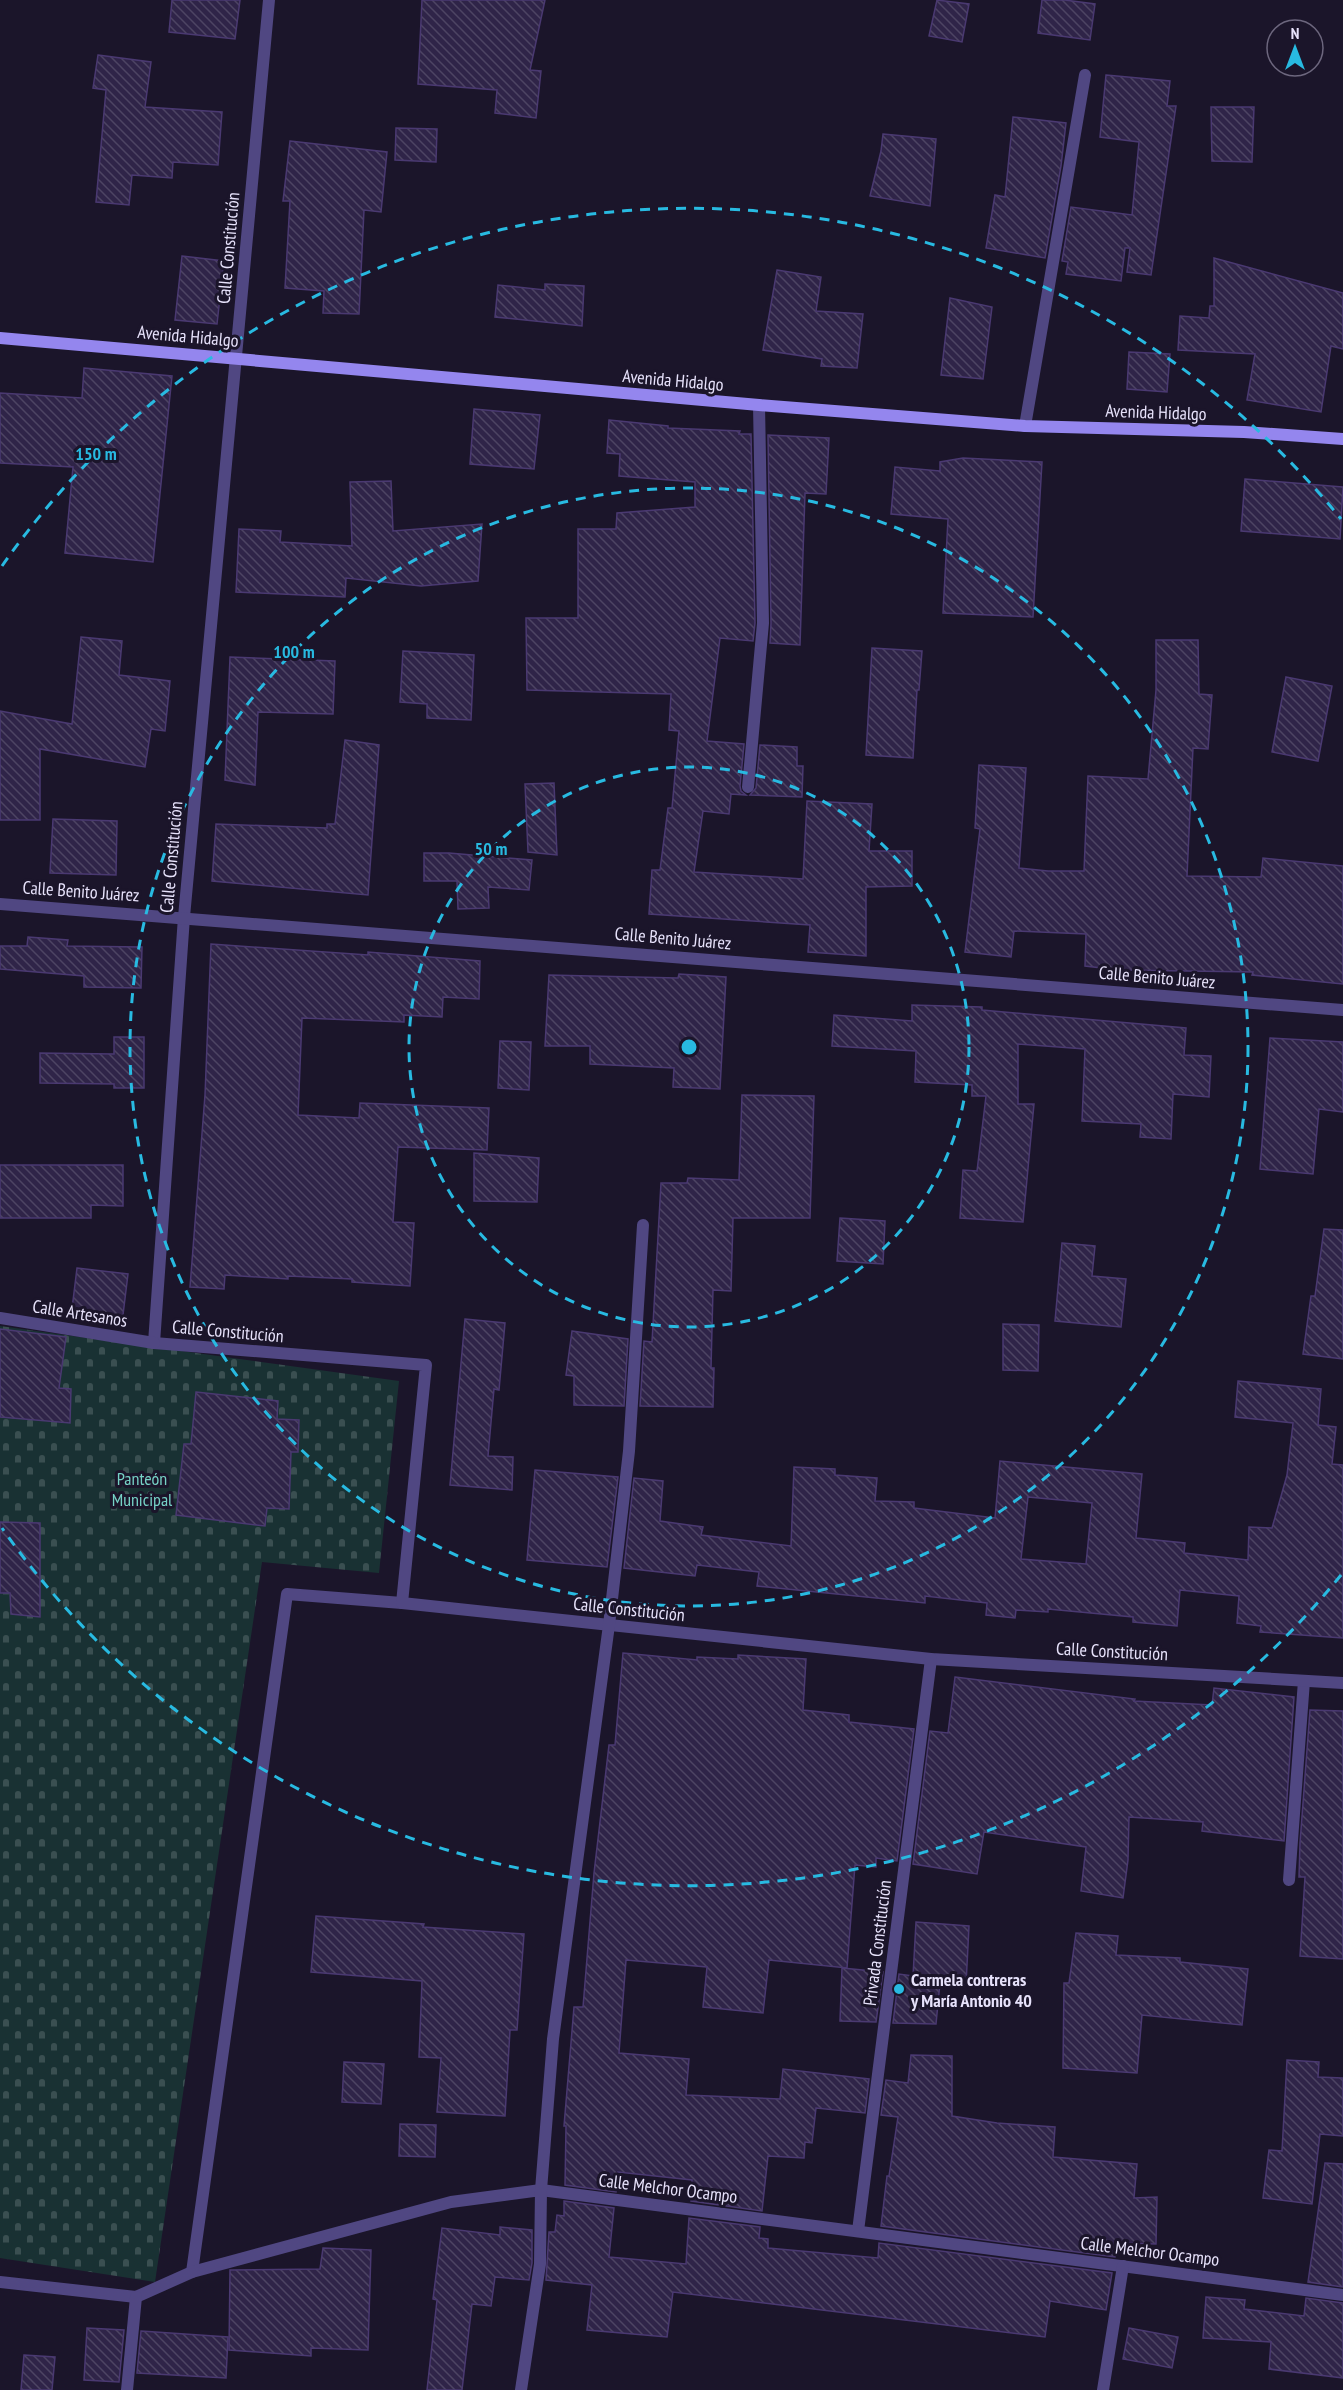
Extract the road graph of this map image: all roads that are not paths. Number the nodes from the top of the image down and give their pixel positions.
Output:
1 (269, 0) edge
2 (1085, 75) dead end
3 (0, 338) edge
4 (236, 358) junction
5 (759, 405) junction
6 (1025, 426) junction
7 (1343, 440) edge
8 (748, 787) dead end
9 (0, 904) edge
10 (184, 917) junction
11 (1343, 1010) edge
12 (643, 1225) dead end
13 (0, 1318) edge
14 (154, 1343) junction
15 (402, 1603) junction
16 (609, 1625) junction
17 (931, 1659) junction
18 (1304, 1681) junction
19 (1343, 1683) edge
20 (1290, 1880) dead end
21 (541, 2190) junction
22 (858, 2231) junction
23 (1124, 2266) junction
24 (192, 2272) junction
25 (0, 2282) edge
26 (1343, 2295) edge
27 (136, 2297) junction
28 (127, 2390) edge
29 (520, 2390) edge
30 (1103, 2390) edge

1 - 4 street, Calle Constitución
2 - 6 street
3 - 4 street, Avenida Hidalgo
4 - 5 street, Avenida Hidalgo
4 - 10 street, Calle Constitución
5 - 6 street, Avenida Hidalgo
5 - 8 street
6 - 7 street, Avenida Hidalgo
9 - 10 street, Calle Benito Juárez
10 - 11 street, Calle Benito Juárez
10 - 14 street, Calle Constitución
12 - 16 street
13 - 14 street, Calle Artesanos
14 - 15 street, Calle Constitución
15 - 16 street, Calle Constitución
15 - 24 street
16 - 17 street, Calle Constitución
16 - 21 street
17 - 18 street, Calle Constitución
17 - 22 street, Privada Constitución
18 - 19 street, Calle Constitución
18 - 20 street
21 - 22 street, Calle Melchor Ocampo
21 - 24 street, Calle Melchor Ocampo
21 - 29 street
22 - 23 street, Calle Melchor Ocampo
23 - 26 street, Calle Melchor Ocampo
23 - 30 street
24 - 27 street, Calle Melchor Ocampo
25 - 27 street
27 - 28 street

